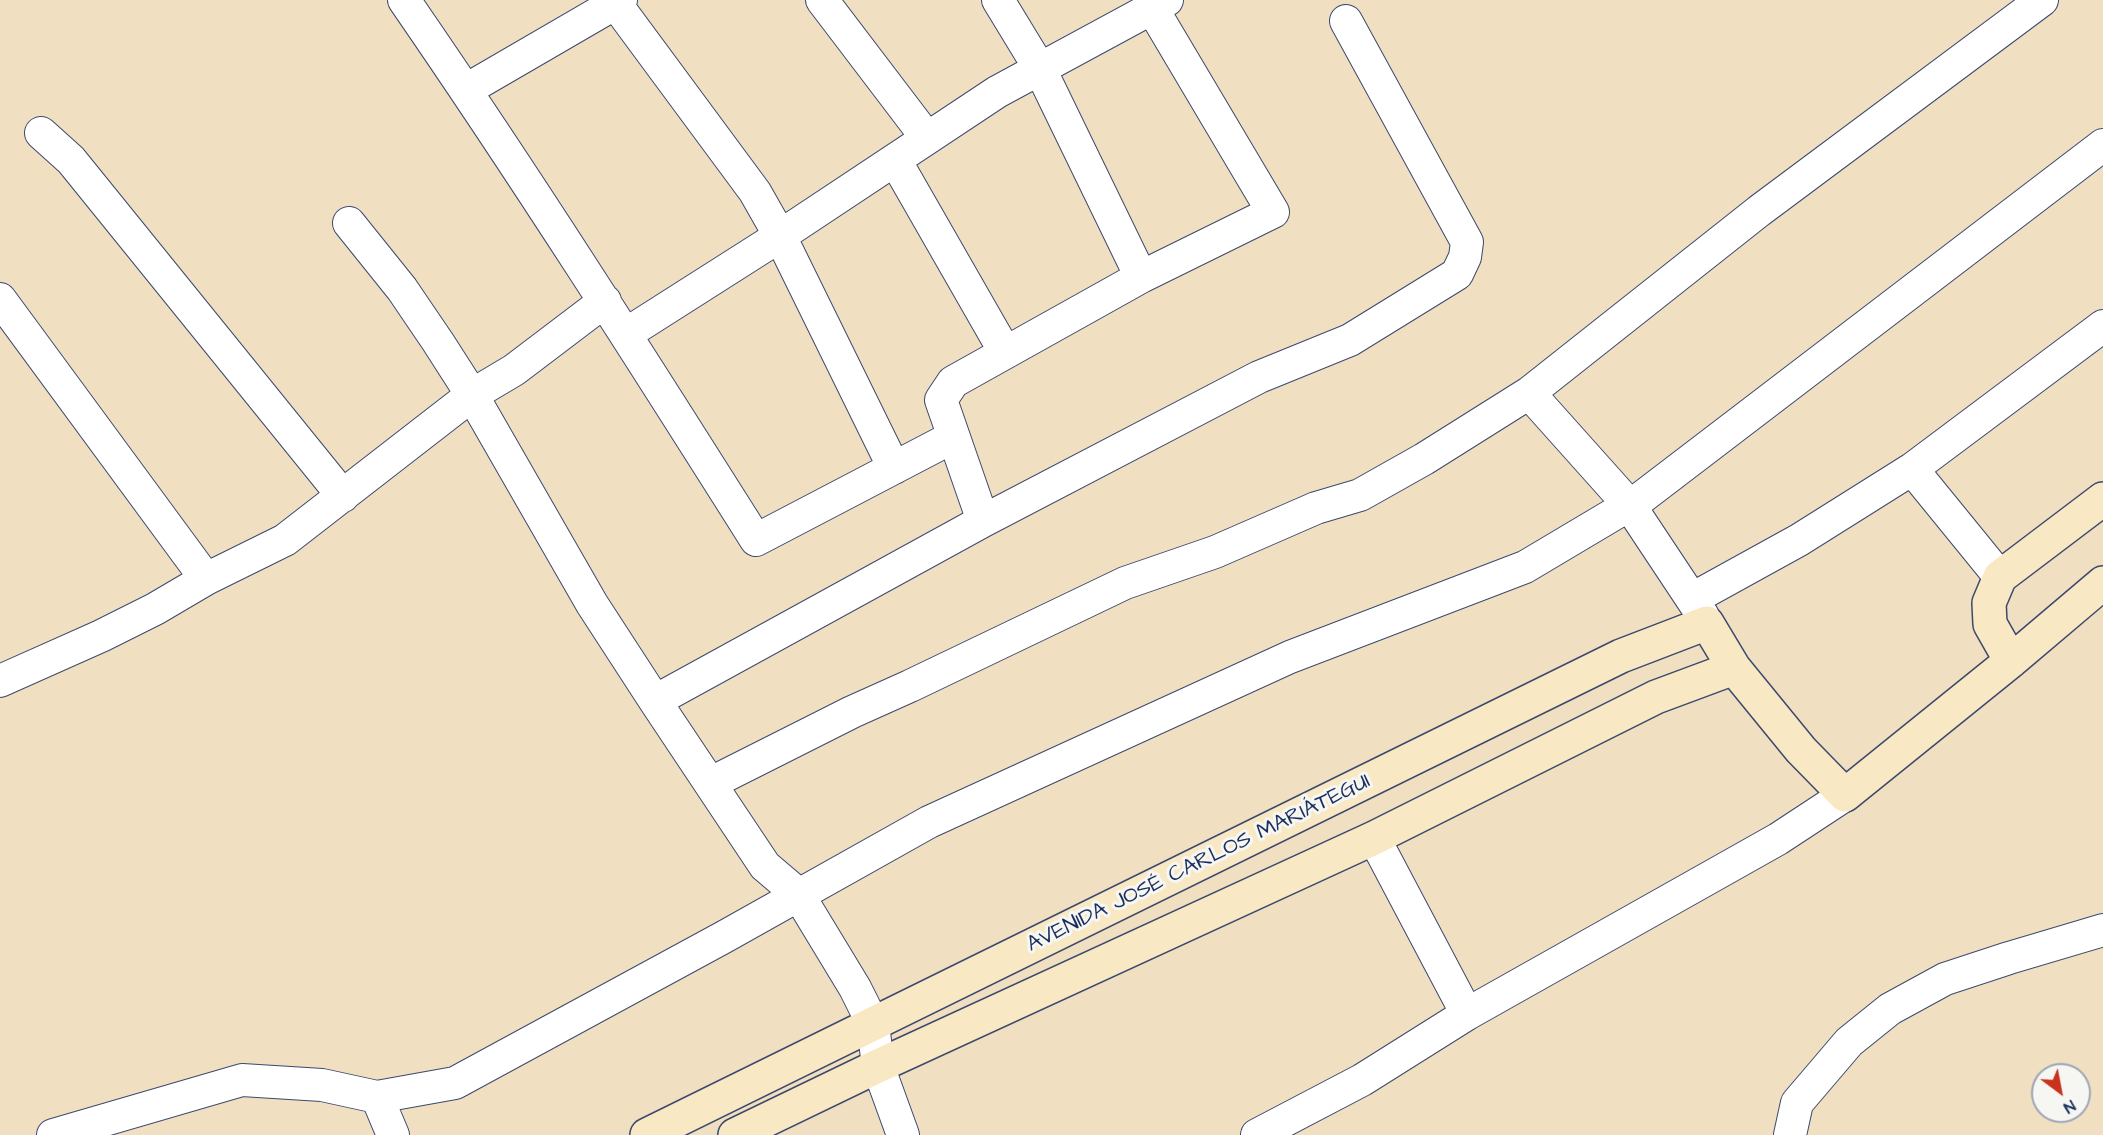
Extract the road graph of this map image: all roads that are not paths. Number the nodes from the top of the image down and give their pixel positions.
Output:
1 (404, 0) edge
2 (822, 0) edge
3 (999, 0) edge
4 (2042, 0) edge
5 (616, 1) edge
6 (1160, 4) edge
7 (1346, 21) dead end
8 (1040, 69) junction
9 (466, 90) junction
10 (41, 133) dead end
11 (927, 138) junction
12 (2103, 145) edge
13 (895, 160) junction
14 (349, 223) dead end
15 (780, 236) junction
16 (1141, 277) junction
17 (0, 299) edge
18 (605, 301) junction
19 (2103, 326) edge
20 (626, 334) junction
21 (1005, 352) junction
22 (1528, 393) junction
23 (472, 395) junction
24 (953, 437) junction
25 (894, 468) junction
26 (1912, 469) junction
27 (343, 496) junction
28 (2103, 499) edge
29 (1630, 506) junction
30 (983, 521) junction
31 (2001, 577) junction
32 (206, 579) junction
33 (2103, 583) edge
34 (1700, 611) junction
35 (2011, 661) junction
36 (1734, 668) junction
37 (0, 681) edge
38 (655, 701) junction
39 (711, 783) junction
40 (1845, 795) junction
41 (1257, 835) junction
42 (1374, 838) junction
43 (1282, 879) junction
44 (798, 894) junction
45 (2103, 930) edge
46 (1467, 1014) junction
47 (873, 1024) junction
48 (878, 1066) junction
49 (377, 1097) junction
50 (53, 1135) edge
51 (393, 1135) edge
52 (646, 1135) edge
53 (735, 1135) edge
54 (903, 1135) edge
55 (1257, 1135) edge
56 (1790, 1135) edge

1 - 9 street
2 - 11 street
3 - 8 street
4 - 22 street
5 - 9 street
5 - 15 street
6 - 8 street
6 - 16 street
7 - 30 street
8 - 11 street
8 - 16 street
9 - 18 street
10 - 27 street
11 - 13 street
12 - 29 street
13 - 15 street
13 - 21 street
14 - 23 street
15 - 20 street
15 - 25 street
16 - 21 street
17 - 32 street
18 - 20 street
18 - 23 street
19 - 26 street
20 - 25 street
21 - 24 street
22 - 29 street
22 - 39 street
23 - 27 street
23 - 38 street
24 - 25 street
24 - 30 street
26 - 31 street
26 - 34 street
27 - 32 street
28 - 31 street
29 - 34 street
29 - 44 street
30 - 38 street
31 - 35 street
32 - 37 street
33 - 35 street
34 - 36 street
34 - 41 street, AVENIDA JOSÉ CARLOS MARIÁTEGUI
35 - 40 street
36 - 40 street
36 - 42 street, AVENIDA JOSÉ CARLOS MARIÁTEGUI
38 - 39 street
39 - 44 street
40 - 46 street
41 - 43 street
41 - 47 street, AVENIDA JOSÉ CARLOS MARIÁTEGUI
42 - 43 street, AVENIDA JOSÉ CARLOS MARIÁTEGUI
42 - 46 street
43 - 48 street, AVENIDA JOSÉ CARLOS MARIÁTEGUI
44 - 47 street
44 - 49 street
45 - 56 street
46 - 55 street
47 - 48 street
47 - 52 street, AVENIDA JOSÉ CARLOS MARIÁTEGUI
48 - 53 street, AVENIDA JOSÉ CARLOS MARIÁTEGUI
48 - 54 street
49 - 50 street
49 - 51 street

